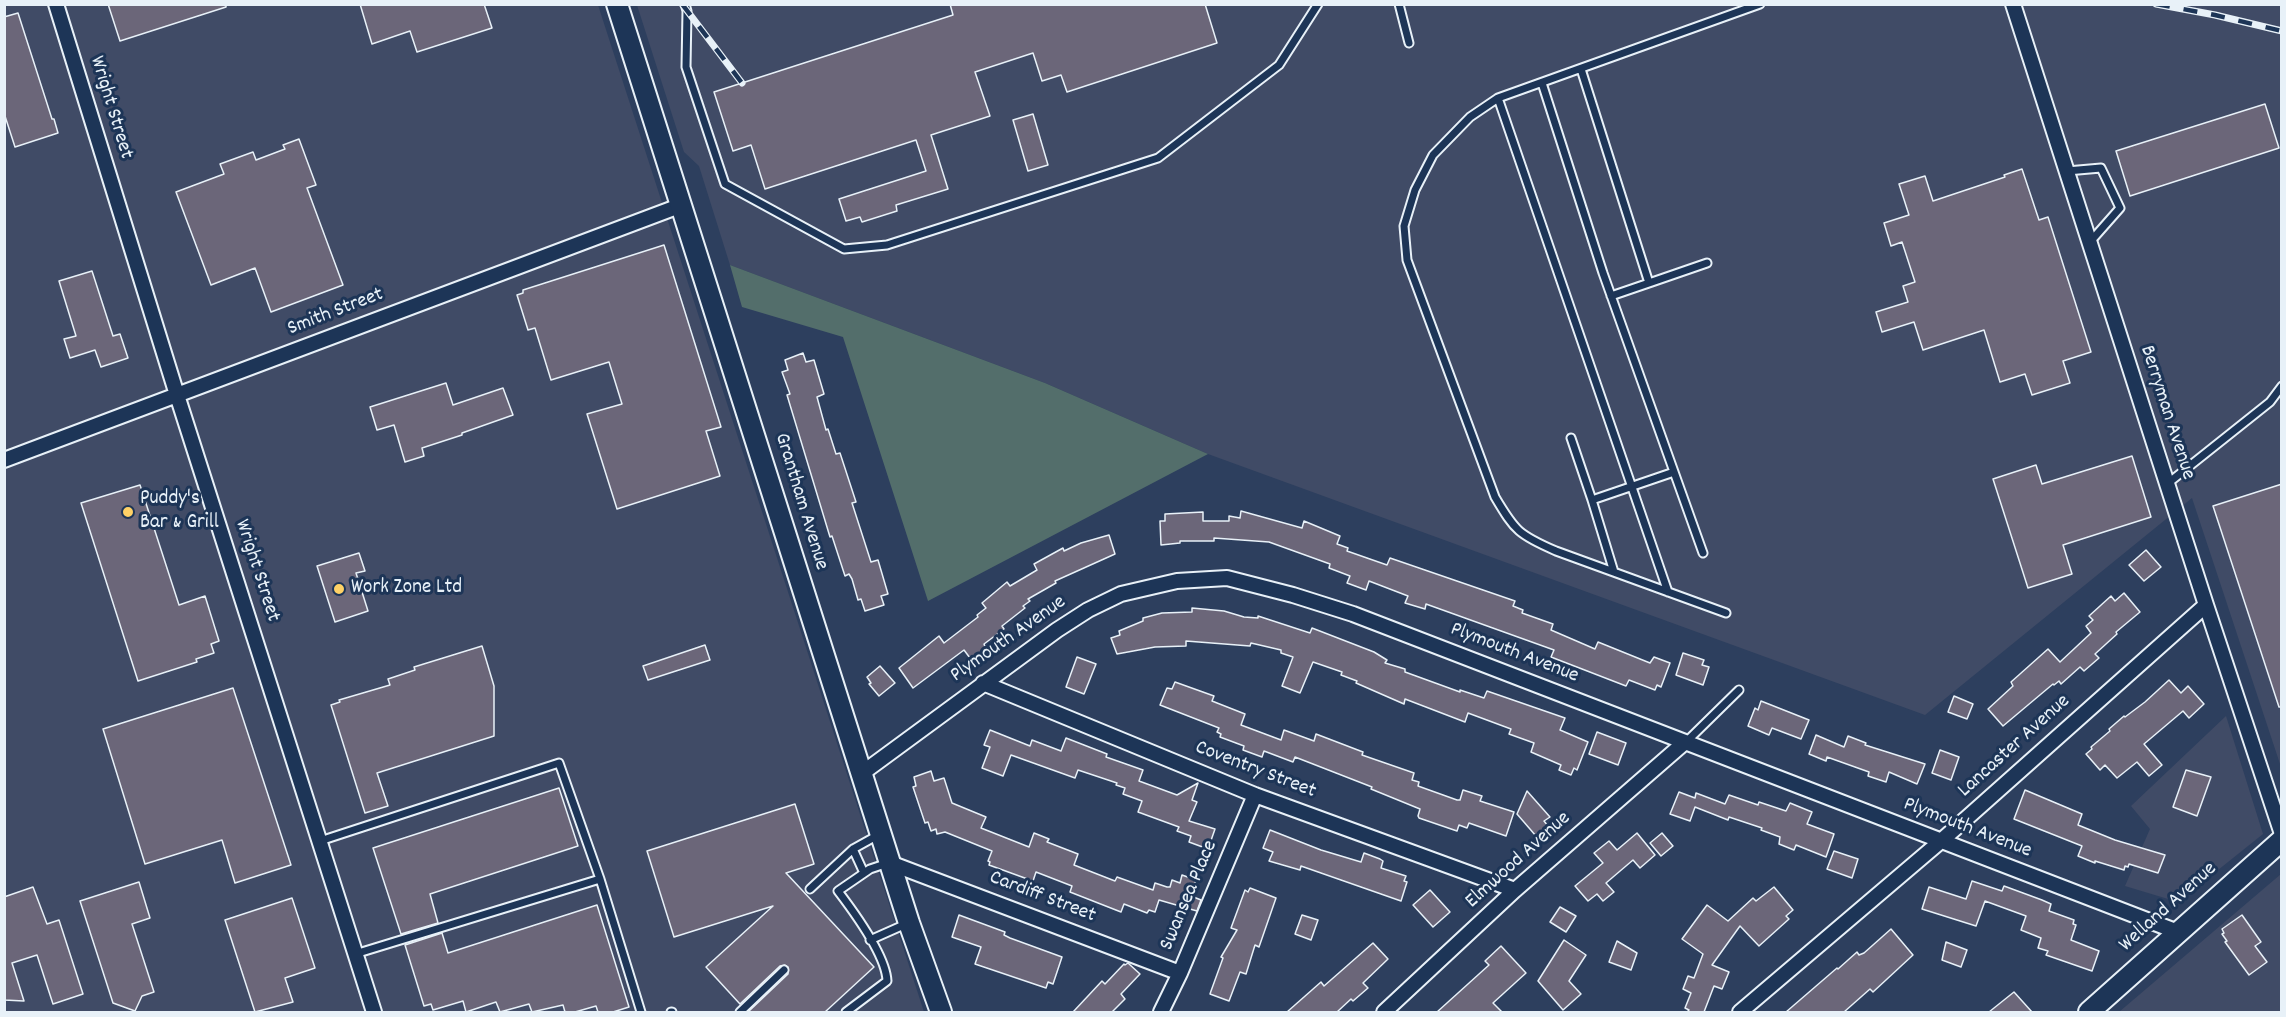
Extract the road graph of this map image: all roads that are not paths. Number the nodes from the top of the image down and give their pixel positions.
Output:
1 (56, 4) edge
2 (617, 4) edge
3 (685, 4) edge
4 (1318, 4) edge
5 (1399, 4) edge
6 (1760, 4) edge
7 (2013, 4) edge
8 (1409, 42) dead end
9 (1581, 69) junction
10 (1542, 83) junction
11 (1498, 99) junction
12 (2067, 171) junction
13 (682, 205) junction
14 (2090, 242) junction
15 (1707, 263) dead end
16 (1649, 283) junction
17 (1611, 296) junction
18 (2282, 386) edge
19 (177, 395) junction
20 (1571, 438) dead end
21 (4, 460) edge
22 (1674, 472) junction
23 (2167, 484) junction
24 (1632, 486) junction
25 (1592, 500) junction
26 (1703, 553) dead end
27 (1614, 572) junction
28 (1668, 592) junction
29 (2205, 605) junction
30 (1726, 614) dead end
31 (983, 683) junction
32 (1739, 690) dead end
33 (1684, 744) junction
34 (861, 774) junction
35 (1255, 795) junction
36 (880, 834) junction
37 (2282, 834) edge
38 (2282, 840) edge
39 (320, 841) junction
40 (1941, 842) junction
41 (853, 849) junction
42 (890, 862) junction
43 (864, 873) junction
44 (600, 879) junction
45 (810, 889) dead end
46 (1515, 890) junction
47 (909, 923) junction
48 (2178, 932) junction
49 (870, 940) junction
50 (356, 954) junction
51 (784, 970) dead end
52 (1180, 973) junction
53 (374, 1012) edge
54 (641, 1012) edge
55 (740, 1012) edge
56 (846, 1012) edge
57 (941, 1012) edge
58 (1161, 1012) edge
59 (1384, 1012) edge
60 (1740, 1012) edge
61 (2089, 1012) edge

1 - 19 street, Wright Street
2 - 13 street, Grantham Avenue
3 - 4 lane
5 - 8 lane
6 - 9 lane
7 - 12 street, Berryman Avenue
9 - 10 lane
9 - 16 lane
10 - 11 lane
10 - 17 lane
11 - 24 lane
11 - 27 lane
12 - 14 street, Berryman Avenue
12 - 14 lane
13 - 19 street, Smith Street
13 - 34 street, Grantham Avenue
14 - 23 street, Berryman Avenue
15 - 16 lane
16 - 17 lane
17 - 22 lane
18 - 23 lane
19 - 21 street, Smith Street
19 - 39 street, Wright Street
20 - 25 lane
22 - 24 lane
22 - 26 lane
23 - 29 street, Berryman Avenue
24 - 25 lane
24 - 28 lane
25 - 27 lane
27 - 28 lane
28 - 30 lane
29 - 37 street, Berryman Avenue
29 - 40 street, Lancaster Avenue
31 - 33 street, Plymouth Avenue
31 - 34 street, Plymouth Avenue
31 - 35 street, Coventry Street
32 - 33 lane
33 - 40 street, Plymouth Avenue
33 - 46 street, Elmwood Avenue
34 - 36 street, Grantham Avenue
35 - 46 street, Coventry Street
35 - 52 street, Swansea Place
36 - 41 lane
36 - 42 street, Grantham Avenue
38 - 48 street, Welland Avenue
39 - 44 lane
39 - 50 street, Wright Street
40 - 48 street, Plymouth Avenue
40 - 60 street, Lancaster Avenue
41 - 43 lane
41 - 45 lane
42 - 43 lane
42 - 47 street, Grantham Avenue
42 - 52 street, Cardiff Street
43 - 49 lane
44 - 50 lane
44 - 54 lane
46 - 59 street, Elmwood Avenue
47 - 49 lane
47 - 57 street, Grantham Avenue
48 - 61 street, Welland Avenue
49 - 56 lane
50 - 53 street, Wright Street
51 - 55 lane
52 - 58 street, Swansea Place

